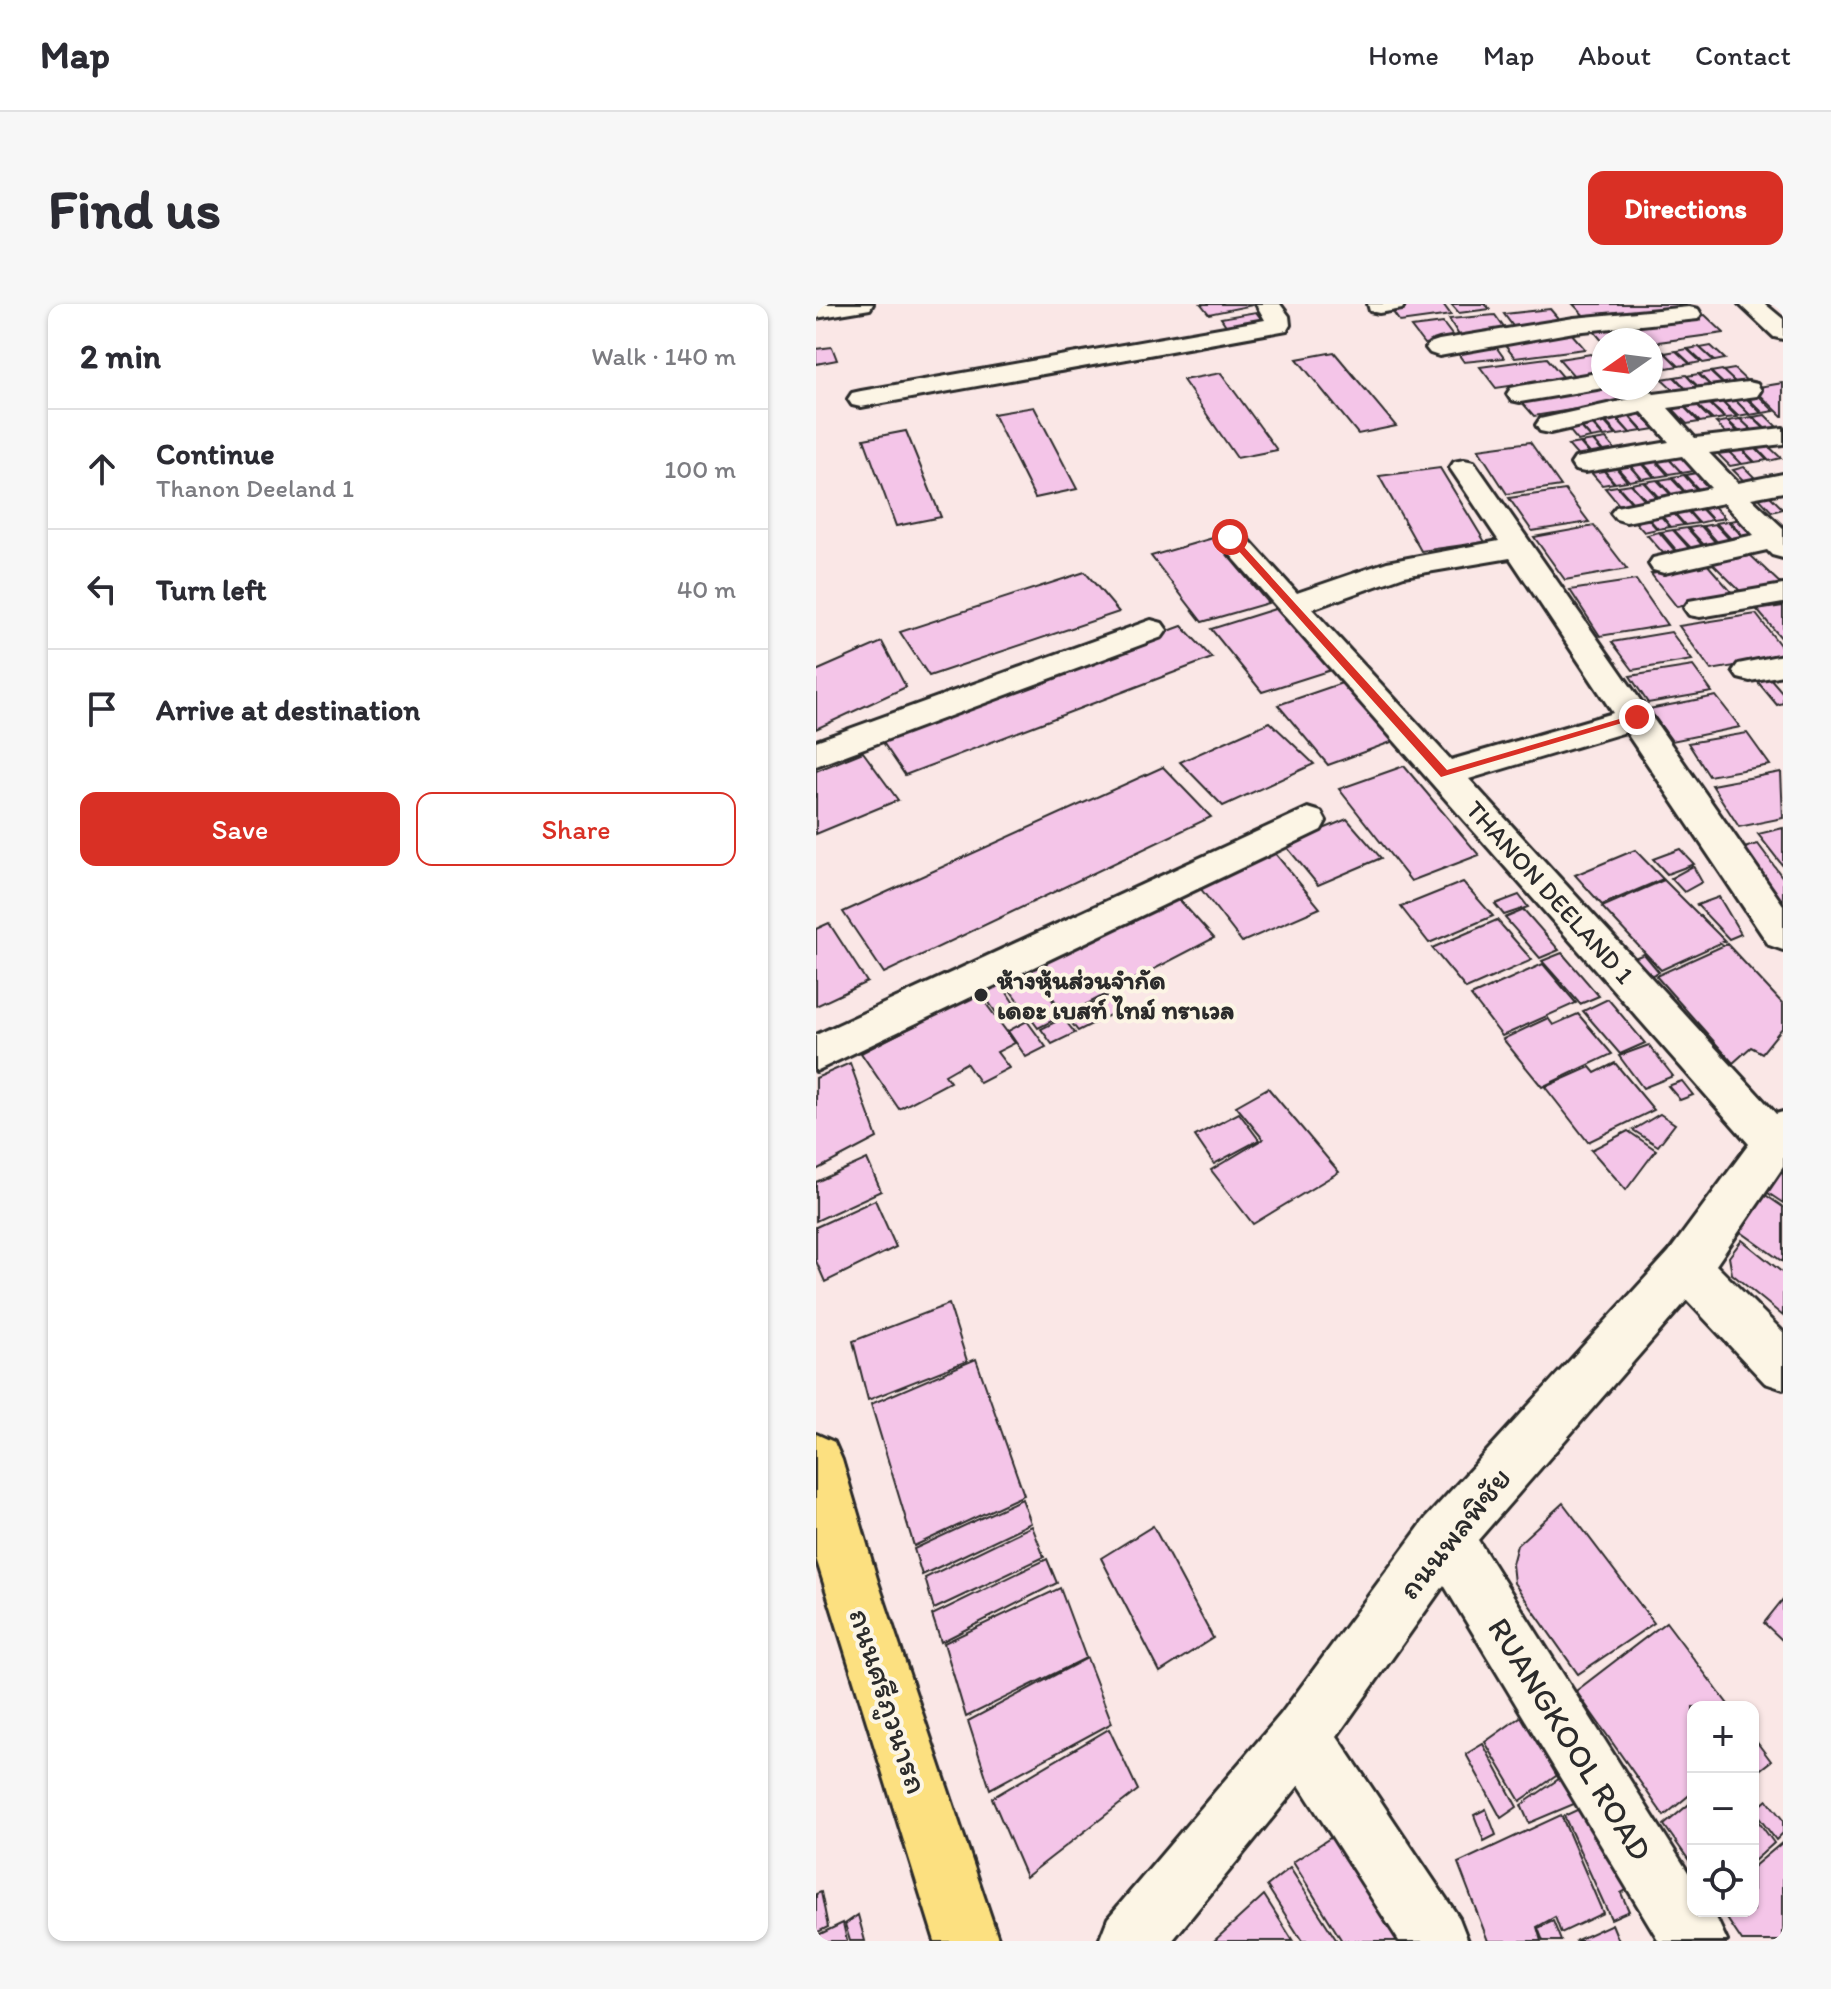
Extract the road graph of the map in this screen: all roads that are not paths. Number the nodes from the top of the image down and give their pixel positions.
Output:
1 (861, 304) edge
2 (1268, 304) edge
3 (1556, 304) edge
4 (1751, 304) edge
5 (816, 311) edge
6 (1689, 314) dead end
7 (1574, 325) junction
8 (1783, 332) edge
9 (1591, 343) edge
10 (1439, 348) dead end
11 (1591, 382) edge
12 (1748, 390) dead end
13 (1520, 394) dead end
14 (1663, 395) edge
15 (861, 399) dead end
16 (1628, 400) edge
17 (1645, 400) edge
18 (1550, 425) dead end
19 (1783, 436) edge
20 (1687, 447) junction
21 (1585, 464) dead end
22 (1464, 468) dead end
23 (1783, 483) edge
24 (1730, 491) junction
25 (1626, 513) dead end
26 (1230, 537) dead end
27 (1780, 541) edge
28 (1519, 547) junction
29 (1664, 564) dead end
30 (1783, 594) edge
31 (1292, 605) junction
32 (1700, 608) dead end
33 (1151, 630) dead end
34 (1783, 665) edge
35 (1750, 671) dead end
36 (1637, 717) junction
37 (816, 754) edge
38 (1445, 774) junction
39 (1308, 821) dead end
40 (1783, 935) edge
41 (816, 1054) edge
42 (1778, 1136) edge
43 (1686, 1267) junction
44 (1783, 1366) edge
45 (816, 1460) edge
46 (1445, 1537) junction
47 (1302, 1735) junction
48 (967, 1941) edge
49 (1131, 1941) edge
50 (1436, 1941) edge
51 (1695, 1941) edge

1 - 5 street
2 - 15 street
3 - 7 street
4 - 8 street
6 - 7 street
7 - 9 street
7 - 10 street
11 - 13 street
12 - 14 street
16 - 18 street
17 - 20 street
19 - 20 street
20 - 21 street
20 - 24 street
22 - 28 street
23 - 24 street
24 - 25 street
24 - 27 street
26 - 31 street, THANON DEELAND 1
27 - 29 street
28 - 31 street
28 - 36 street
30 - 32 street
31 - 38 street, THANON DEELAND 1
33 - 37 street
34 - 35 street
36 - 38 street
36 - 40 street
38 - 42 street, THANON DEELAND 1
39 - 41 street
42 - 43 street, ถนนพลพิชัย
43 - 44 street
43 - 46 street, ถนนพลพิชัย
45 - 48 main road, ถนนศรีภูวนารถ
46 - 47 street, ถนนพลพิชัย
46 - 51 street, RUANGKOOL ROAD
47 - 49 street, ถนนพลพิชัย
47 - 50 street

